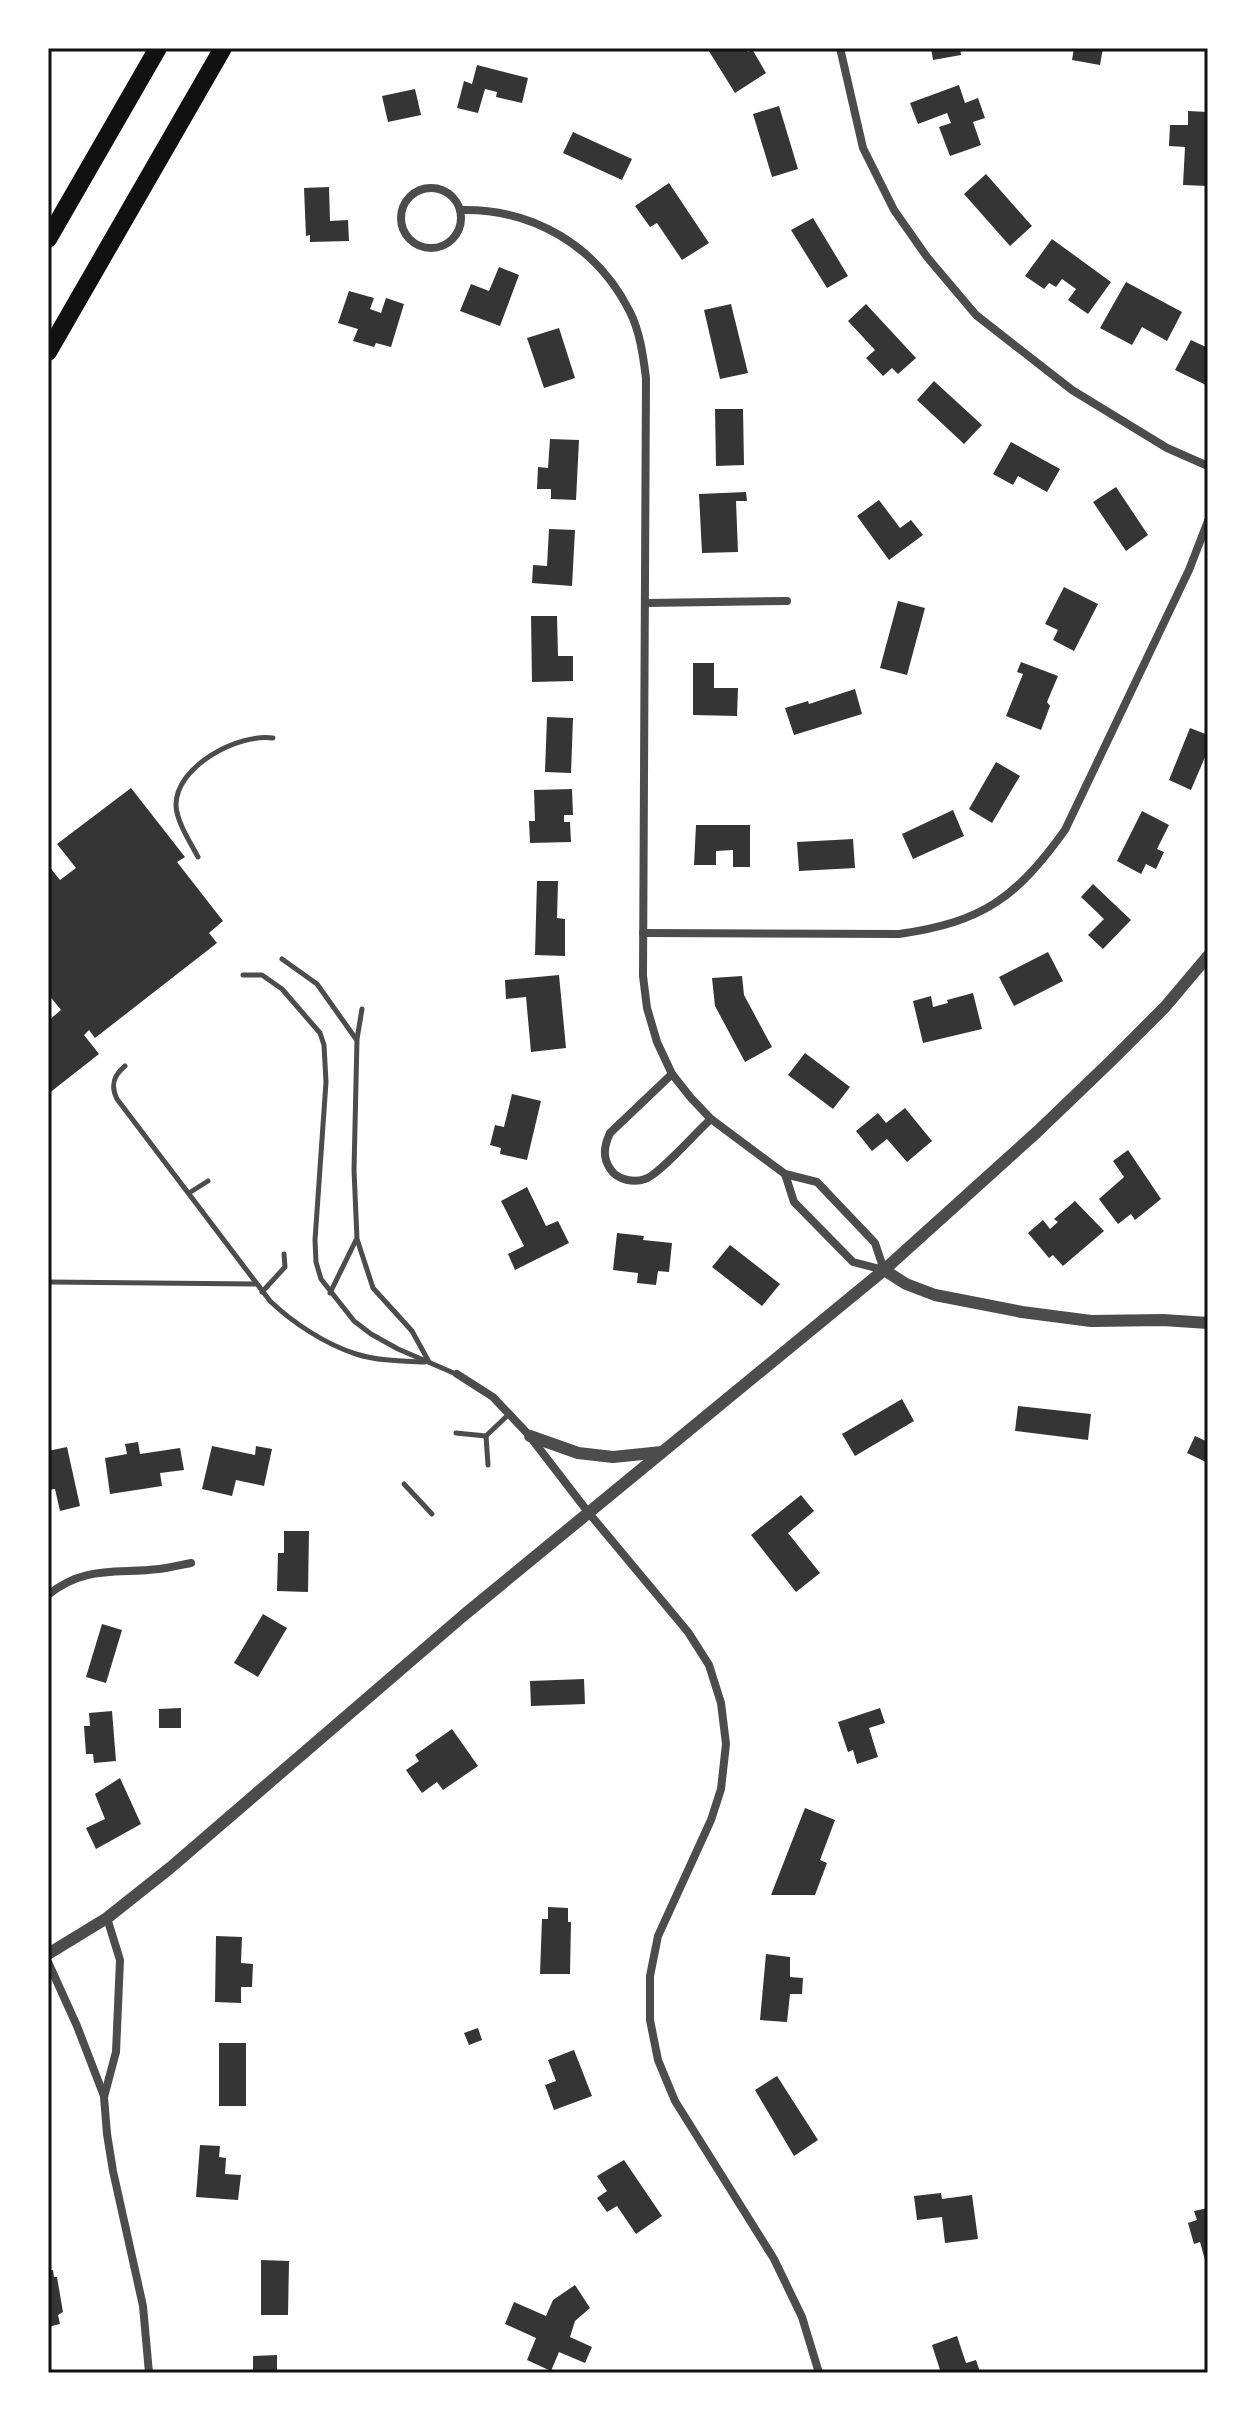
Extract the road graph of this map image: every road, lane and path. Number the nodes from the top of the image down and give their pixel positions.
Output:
1 (158, 48) edge
2 (223, 48) edge
3 (840, 48) edge
4 (460, 210) junction
5 (48, 239) edge
6 (48, 352) edge
7 (1208, 466) edge
8 (1208, 521) edge
9 (787, 601) dead end
10 (646, 603) junction
11 (273, 738) dead end
12 (198, 857) dead end
13 (643, 933) junction
14 (1208, 956) edge
15 (282, 959) dead end
16 (243, 975) dead end
17 (362, 1009) dead end
18 (357, 1039) junction
19 (125, 1066) dead end
20 (672, 1074) junction
21 (711, 1119) junction
22 (785, 1174) junction
23 (208, 1181) dead end
24 (189, 1193) junction
25 (357, 1239) junction
26 (284, 1254) dead end
27 (884, 1270) junction
28 (48, 1282) edge
29 (257, 1284) junction
30 (262, 1292) junction
31 (330, 1293) junction
32 (1208, 1323) edge
33 (429, 1363) junction
34 (457, 1374) joint
35 (510, 1413) junction
36 (456, 1433) dead end
37 (486, 1436) junction
38 (530, 1436) junction
39 (662, 1452) junction
40 (488, 1465) dead end
41 (404, 1484) dead end
42 (588, 1512) junction
43 (432, 1514) dead end
44 (191, 1563) dead end
45 (48, 1595) edge
46 (107, 1918) junction
47 (49, 1953) edge
48 (104, 2097) junction
49 (149, 2373) edge
50 (819, 2373) edge

1 - 5 highway
2 - 6 highway
3 - 7 street
4 - 4 street
4 - 10 street
8 - 13 street
9 - 10 street
10 - 13 street
11 - 12 lane
13 - 20 street
14 - 27 street
15 - 18 lane
16 - 31 lane
17 - 18 lane
18 - 25 lane
19 - 24 lane
20 - 21 street
20 - 21 street
21 - 22 street
22 - 27 street
22 - 27 street
23 - 24 lane
24 - 29 lane
25 - 31 lane
25 - 33 lane
26 - 30 lane
27 - 32 street
27 - 39 street
28 - 29 lane
29 - 30 lane
30 - 33 lane
31 - 33 lane
33 - 34 lane
34 - 35 street
35 - 37 lane
35 - 38 street
36 - 37 lane
37 - 40 lane
38 - 39 street
38 - 42 street
39 - 42 street
41 - 43 lane
42 - 46 street
42 - 50 street
44 - 45 street
46 - 47 street
46 - 48 street
47 - 48 street
48 - 49 street

